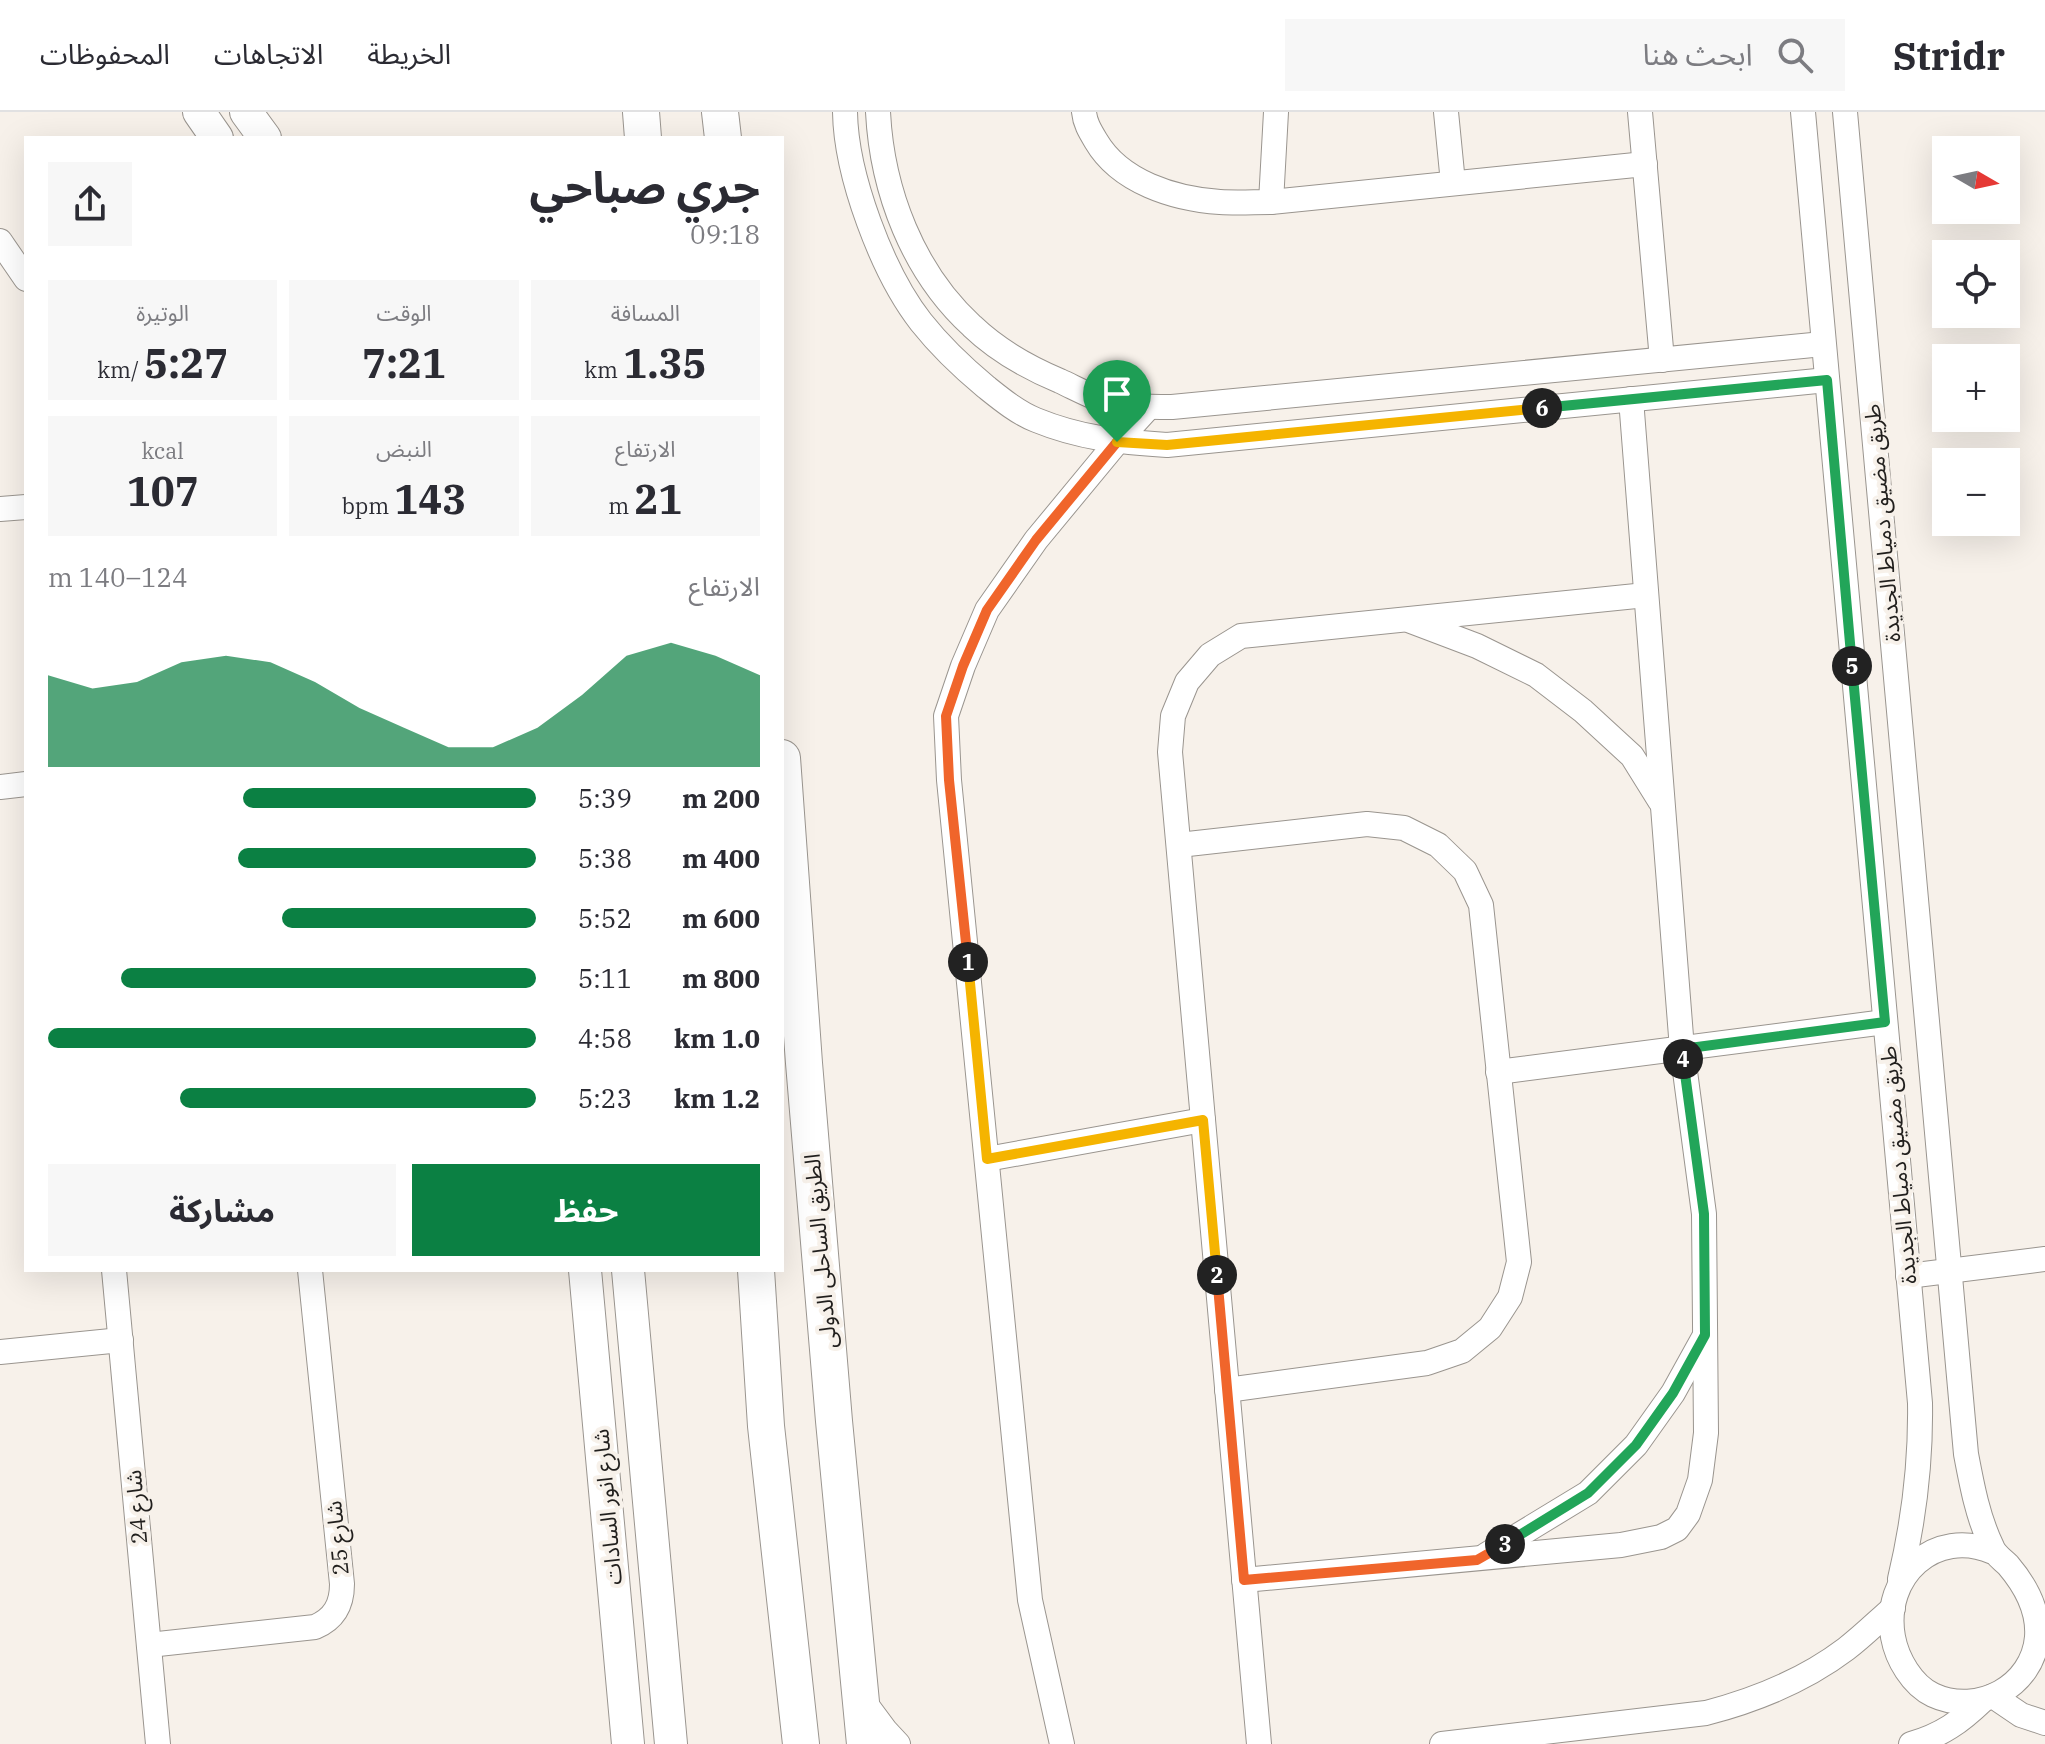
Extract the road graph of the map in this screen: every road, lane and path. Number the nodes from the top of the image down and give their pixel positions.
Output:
1 (199, 112) edge
2 (246, 112) edge
3 (641, 112) edge
4 (720, 112) edge
5 (845, 112) edge
6 (878, 112) edge
7 (1084, 112) edge
8 (1276, 112) edge
9 (1446, 112) edge
10 (1640, 112) edge
11 (1843, 112) edge
12 (1803, 114) edge
13 (216, 136) edge
14 (264, 136) edge
15 (643, 136) edge
16 (723, 136) edge
17 (1645, 164) junction
18 (1453, 183) junction
19 (1271, 202) junction
20 (0, 241) edge
21 (0, 262) edge
22 (24, 277) edge
23 (24, 278) edge
24 (1823, 344) junction
25 (1662, 360) junction
26 (1827, 380) junction
27 (1631, 399) junction
28 (1149, 407) junction
29 (1117, 442) junction
30 (24, 507) edge
31 (0, 509) edge
32 (1646, 595) junction
33 (1405, 619) junction
34 (24, 784) edge
35 (784, 786) edge
36 (0, 787) edge
37 (1662, 806) junction
38 (1179, 845) junction
39 (1885, 1022) junction
40 (1682, 1049) junction
41 (1498, 1072) junction
42 (1203, 1120) junction
43 (987, 1159) junction
44 (2045, 1259) edge
45 (1950, 1270) junction
46 (114, 1272) edge
47 (310, 1272) edge
48 (585, 1272) edge
49 (628, 1272) edge
50 (756, 1272) edge
51 (1908, 1276) junction
52 (633, 1327) junction
53 (591, 1334) junction
54 (1705, 1335) junction
55 (121, 1340) junction
56 (0, 1352) edge
57 (1227, 1390) junction
58 (1993, 1552) junction
59 (1477, 1560) junction
60 (1244, 1580) junction
61 (1895, 1601) junction
62 (2038, 1607) edge
63 (149, 1645) junction
64 (861, 1698) junction
65 (1988, 1698) junction
66 (2045, 1723) edge
67 (626, 1740) edge
68 (158, 1744) edge
69 (671, 1744) edge
70 (800, 1744) edge
71 (865, 1744) edge
72 (898, 1744) edge
73 (1062, 1744) edge
74 (1259, 1744) edge
75 (1442, 1744) edge
76 (1911, 1744) edge

1 - 13 main road
2 - 14 main road
3 - 15 highway
4 - 16 highway
5 - 29 street
6 - 28 street
7 - 19 street
8 - 19 street
9 - 18 street
10 - 17 street
11 - 12 street
11 - 45 street, طريق مضيق دمياط الجديدة
12 - 24 street, طريق مضيق دمياط الجديدة
17 - 18 street
17 - 25 street
18 - 19 street
20 - 22 street
21 - 23 street
24 - 25 street
24 - 26 street, طريق مضيق دمياط الجديدة
25 - 28 street
26 - 27 street
26 - 39 street, طريق مضيق دمياط الجديدة
27 - 29 street
27 - 32 street
28 - 29 street
29 - 43 street
30 - 31 street
32 - 33 street
32 - 37 street
33 - 37 street
33 - 38 street
34 - 36 street
35 - 64 highway, الطريق الساحلى الدولى
37 - 40 street
38 - 41 street
38 - 42 street
39 - 40 street
39 - 51 street, طريق مضيق دمياط الجديدة
40 - 41 street
40 - 54 street
41 - 57 street
42 - 43 street
42 - 57 street
43 - 73 street
44 - 45 street
45 - 51 street
45 - 58 street, طريق مضيق دمياط الجديدة
46 - 55 street, شارع 24
47 - 63 street, شارع 25
48 - 53 main road, شارع انور السادات
49 - 52 main road, شارع انور السادات
50 - 70 highway
51 - 61 street, طريق مضيق دمياط الجديدة
52 - 53 main road
52 - 69 main road, شارع انور السادات
53 - 67 main road, شارع انور السادات
54 - 59 street
54 - 59 street
55 - 56 street
55 - 63 street, شارع 24
57 - 60 street
58 - 61 street
58 - 62 street
59 - 60 street
60 - 74 street
61 - 65 street
61 - 75 street
62 - 65 street
63 - 68 street, شارع 24
64 - 71 highway, الطريق الساحلى الدولى
64 - 72 street
65 - 66 street
65 - 76 street

